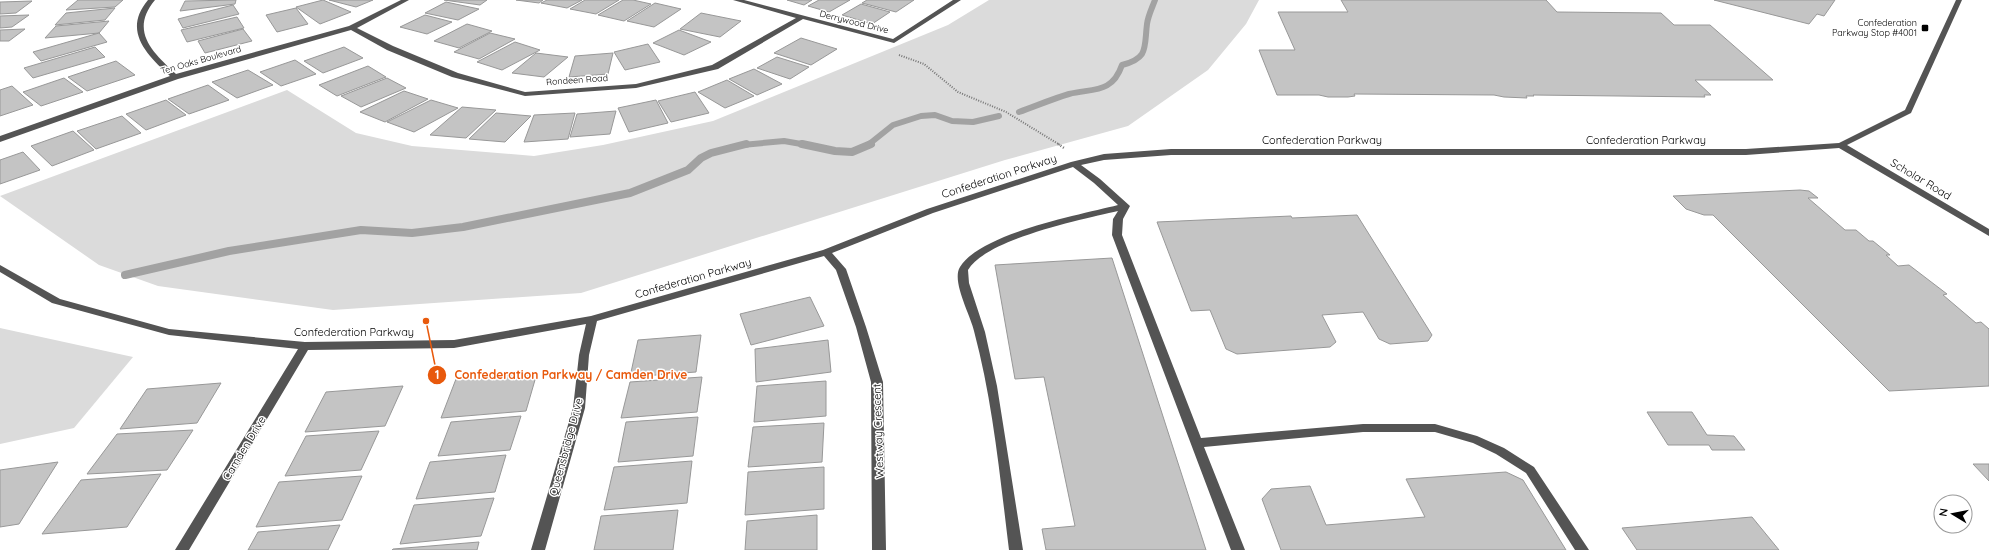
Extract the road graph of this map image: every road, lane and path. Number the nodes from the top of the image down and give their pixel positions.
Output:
1 (152, 0) edge
2 (406, 0) edge
3 (736, 0) edge
4 (958, 0) edge
5 (1959, 0) edge
6 (800, 18) junction
7 (352, 28) junction
8 (894, 41) junction
9 (175, 77) junction
10 (0, 139) edge
11 (1840, 145) junction
12 (1064, 148) dead end
13 (1074, 164) junction
14 (1125, 206) junction
15 (1989, 233) edge
16 (826, 252) junction
17 (0, 268) edge
18 (592, 319) junction
19 (305, 346) junction
20 (1197, 443) junction
21 (182, 550) edge
22 (538, 550) edge
23 (879, 550) edge
24 (1016, 550) edge
25 (1238, 550) edge
26 (1582, 550) edge

1 - 9 street
2 - 7 street, Ten Oaks Boulevard
3 - 6 street, Derrywood Drive
4 - 8 street, Derrywood Drive
5 - 11 street, Confederation Parkway
6 - 7 street, Rondeen Road
6 - 8 street, Derrywood Drive
7 - 9 street, Ten Oaks Boulevard
8 - 12 path
9 - 10 street, Ten Oaks Boulevard
11 - 13 street, Confederation Parkway
11 - 15 street, Scholar Road
13 - 14 street
13 - 16 street, Confederation Parkway
14 - 20 street
14 - 24 street
16 - 18 street, Confederation Parkway
16 - 23 street, Westway Crescent
17 - 19 street, Confederation Parkway
18 - 19 street, Confederation Parkway
18 - 22 street, Queensbridge Drive
19 - 21 street, Camden Drive
20 - 25 street
20 - 26 street

